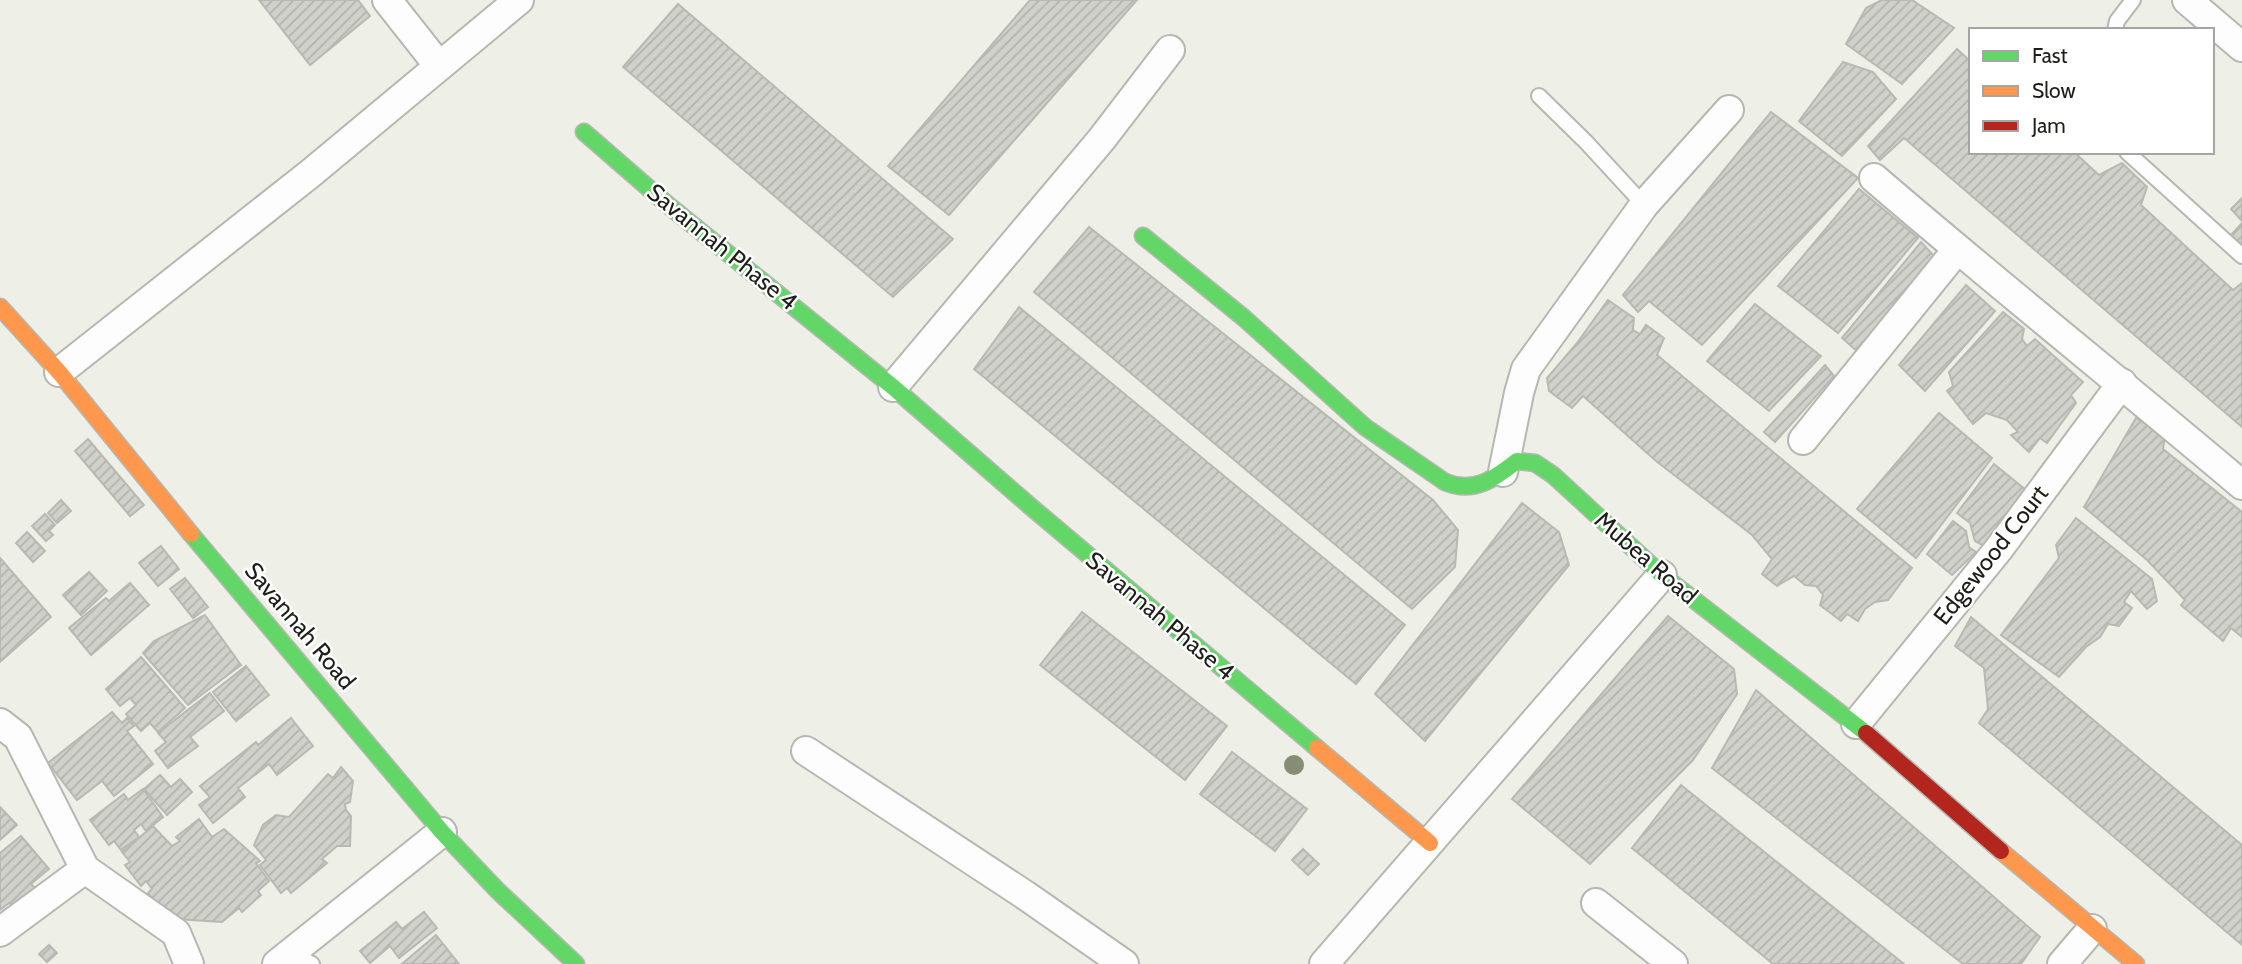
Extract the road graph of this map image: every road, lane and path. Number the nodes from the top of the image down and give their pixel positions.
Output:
1 (387, 0) edge
2 (519, 0) edge
3 (2133, 0) edge
4 (2187, 0) edge
5 (2116, 28) edge
6 (2242, 47) edge
7 (1170, 50) dead end
8 (439, 66) junction
9 (1539, 96) dead end
10 (1729, 110) dead end
11 (584, 132) dead end
12 (2129, 154) edge
13 (1874, 178) dead end
14 (1644, 205) junction
15 (1143, 236) dead end
16 (1957, 250) junction
17 (2242, 256) edge
18 (0, 307) edge
19 (59, 372) junction
20 (2122, 383) junction
21 (893, 387) junction
22 (1803, 440) dead end
23 (1503, 472) junction
24 (2242, 485) edge
25 (1662, 575) junction
26 (0, 723) edge
27 (1856, 724) junction
28 (806, 751) dead end
29 (442, 832) junction
30 (1430, 843) junction
31 (85, 869) junction
32 (1597, 903) dead end
33 (2092, 929) junction
34 (0, 932) edge
35 (293, 960) edge
36 (189, 964) edge
37 (576, 964) edge
38 (1124, 964) edge
39 (1324, 964) edge
40 (1673, 964) edge
41 (2062, 964) edge
42 (2136, 964) edge

1 - 8 street
2 - 8 street
3 - 5 lane
4 - 6 street
7 - 21 street
8 - 19 street
9 - 14 lane
10 - 14 street
11 - 21 street, Savannah Phase 4
12 - 17 lane
13 - 16 street
14 - 23 street
15 - 23 street, Mubea Road
16 - 20 street
16 - 22 street
18 - 19 street, Savannah Road
19 - 29 street, Savannah Road
20 - 24 street
20 - 27 street, Edgewood Court
21 - 30 street, Savannah Phase 4
23 - 25 street, Mubea Road
25 - 27 street, Mubea Road
25 - 30 street
26 - 31 street
27 - 33 street, Mubea Road
28 - 38 street
29 - 35 street
29 - 37 street, Savannah Road
30 - 39 street
31 - 34 street
31 - 36 street
32 - 40 street
33 - 41 street
33 - 42 street, Mubea Road

